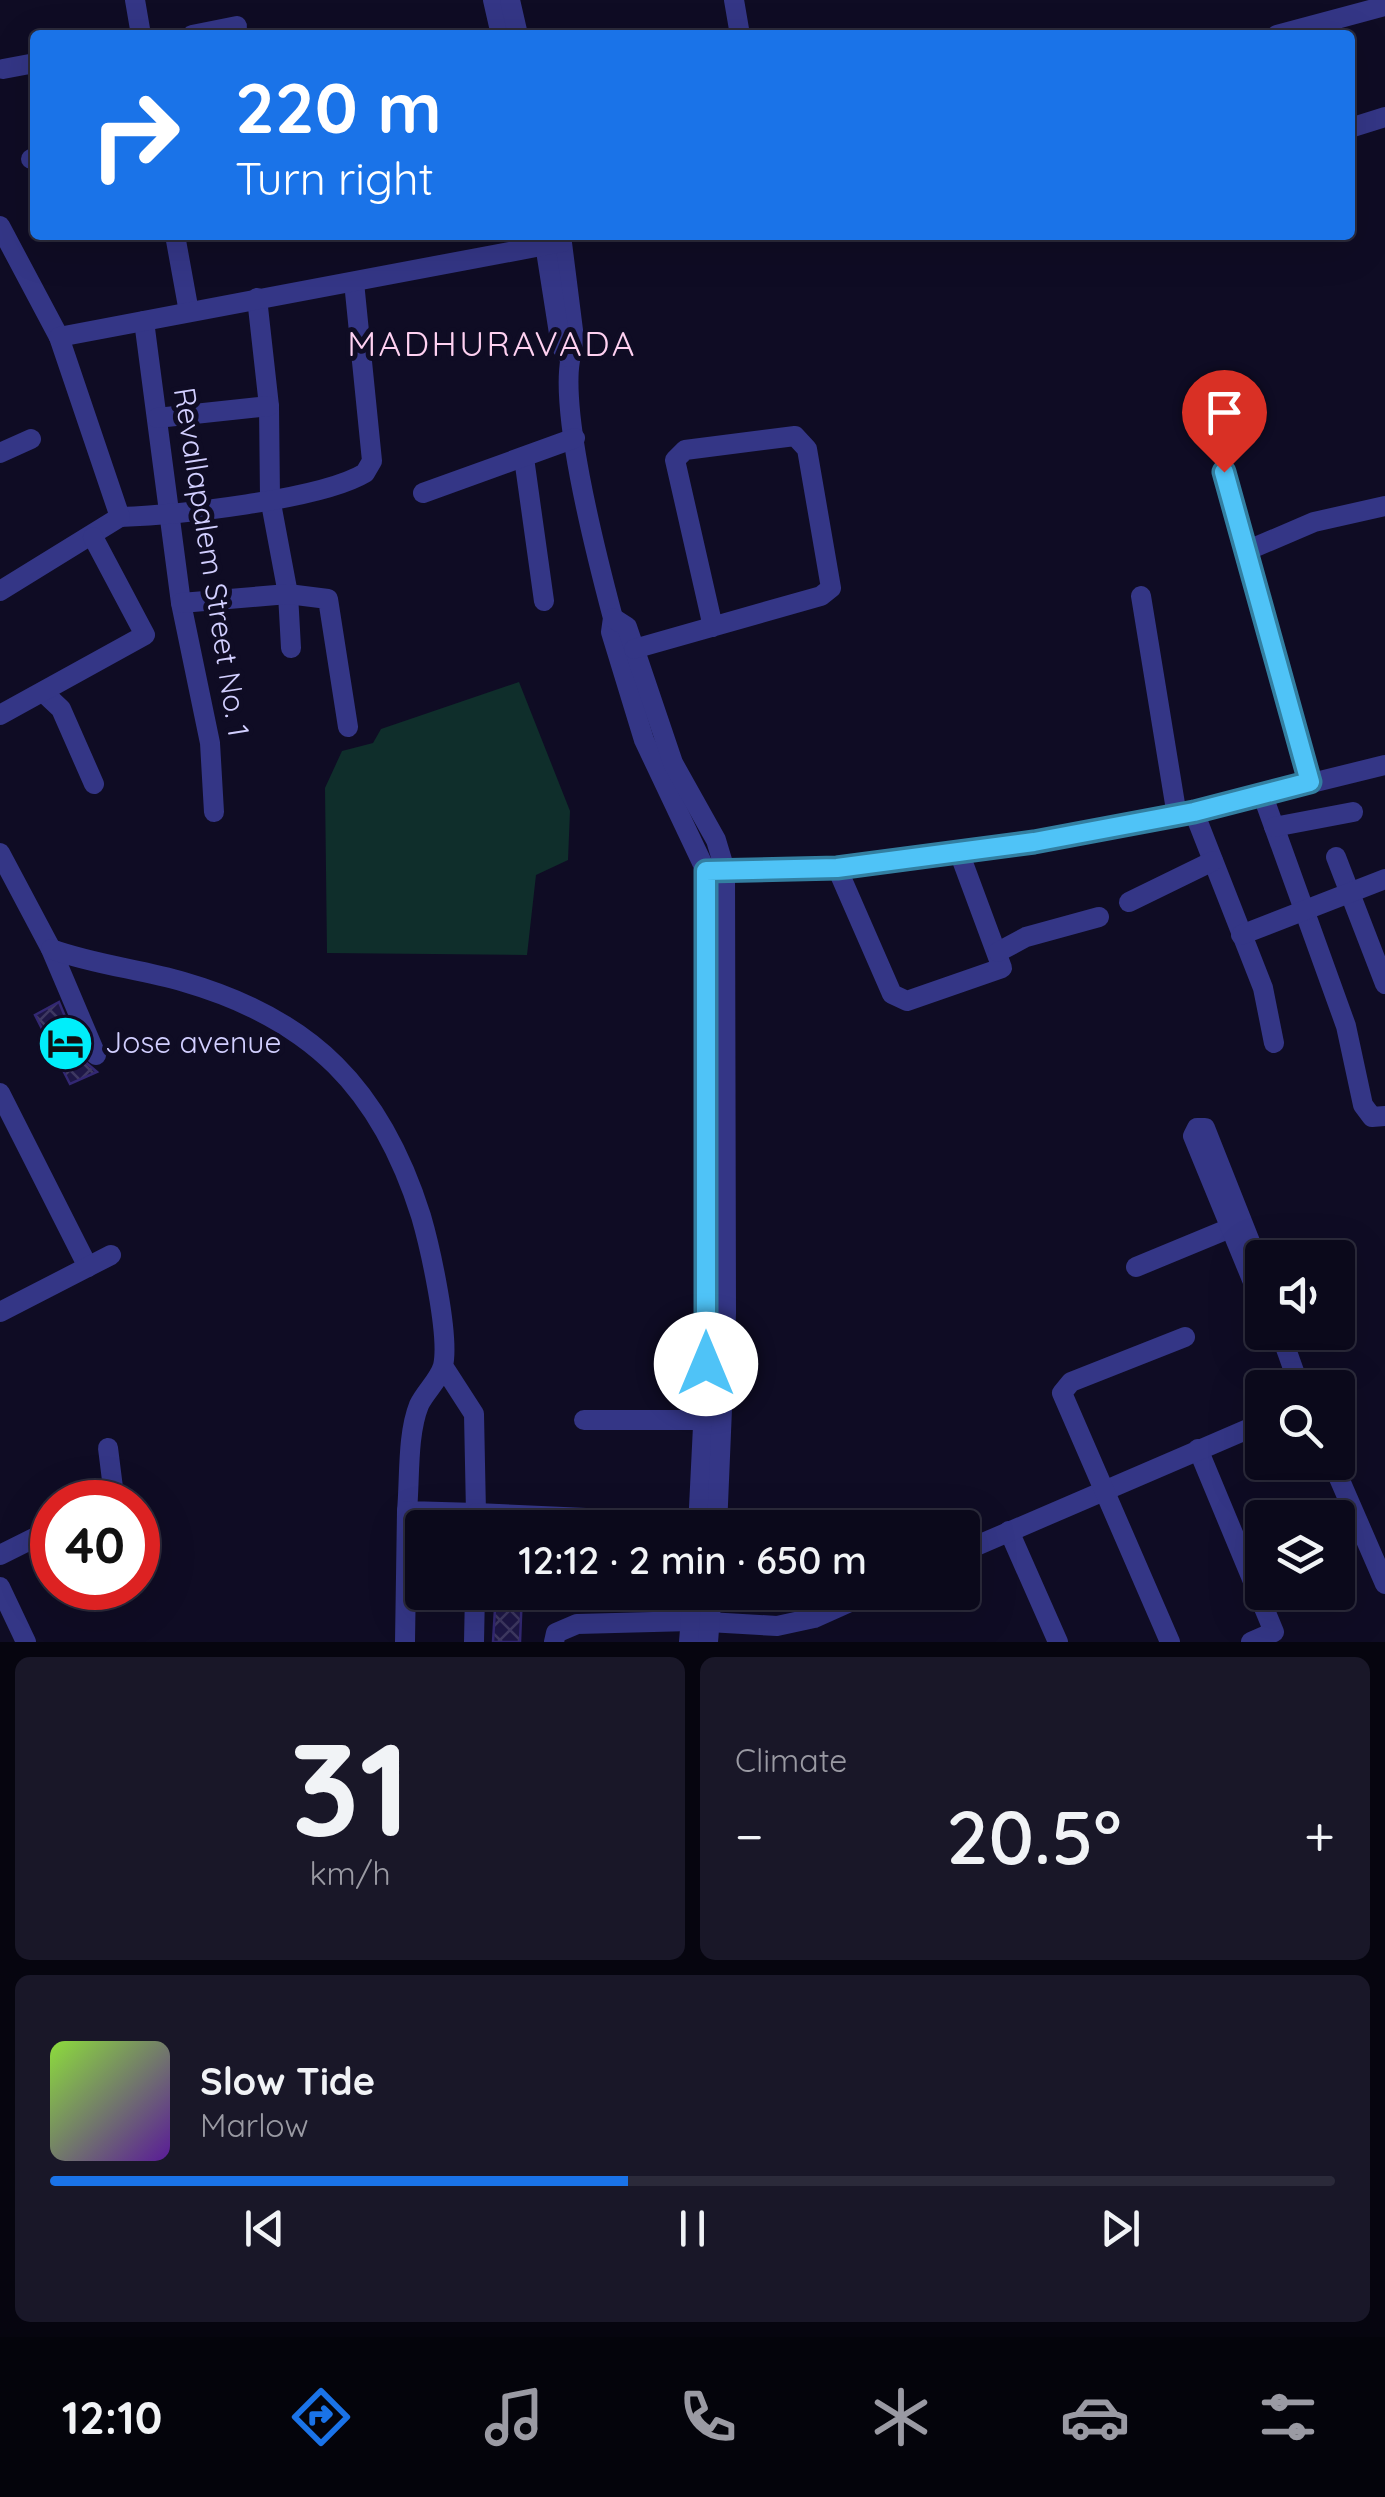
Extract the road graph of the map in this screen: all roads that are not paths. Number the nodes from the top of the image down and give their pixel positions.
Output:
1 (135, 0) edge
2 (494, 0) edge
3 (510, 0) edge
4 (734, 0) edge
5 (1385, 6) edge
6 (236, 26) dead end
7 (140, 30) edge
8 (216, 30) edge
9 (500, 30) edge
10 (517, 30) edge
11 (739, 30) edge
12 (1296, 30) edge
13 (30, 64) edge
14 (2, 69) dead end
15 (1385, 118) edge
16 (1355, 127) edge
17 (0, 226) edge
18 (177, 240) edge
19 (553, 240) edge
20 (354, 282) junction
21 (257, 298) junction
22 (189, 312) junction
23 (144, 321) junction
24 (60, 337) junction
25 (268, 406) junction
26 (157, 418) junction
27 (575, 438) junction
28 (31, 439) dead end
29 (0, 453) edge
30 (524, 458) junction
31 (1224, 472) dead end
32 (423, 493) dead end
33 (270, 498) junction
34 (1385, 506) edge
35 (170, 515) junction
36 (120, 517) junction
37 (94, 537) junction
38 (1246, 551) junction
39 (0, 591) edge
40 (288, 594) junction
41 (1141, 596) dead end
42 (544, 601) dead end
43 (181, 602) junction
44 (613, 618) junction
45 (713, 627) junction
46 (290, 648) dead end
47 (634, 649) junction
48 (43, 692) junction
49 (0, 715) edge
50 (348, 727) dead end
51 (1385, 764) edge
52 (1310, 782) junction
53 (94, 784) dead end
54 (1263, 796) junction
55 (214, 812) dead end
56 (1353, 812) dead end
57 (1186, 814) junction
58 (1274, 827) junction
59 (959, 852) junction
60 (0, 853) edge
61 (1336, 857) dead end
62 (1212, 861) junction
63 (837, 868) junction
64 (715, 870) junction
65 (1385, 880) edge
66 (1349, 892) junction
67 (1129, 902) dead end
68 (1302, 910) junction
69 (1099, 917) dead end
70 (1242, 935) junction
71 (52, 949) junction
72 (998, 952) junction
73 (1385, 984) edge
74 (1274, 1043) dead end
75 (96, 1055) dead end
76 (0, 1093) edge
77 (1385, 1116) edge
78 (1237, 1225) junction
79 (1245, 1240) edge
80 (1245, 1250) edge
81 (111, 1256) dead end
82 (88, 1268) junction
83 (1136, 1268) dead end
84 (0, 1312) edge
85 (1185, 1338) dead end
86 (442, 1366) junction
87 (584, 1420) dead end
88 (704, 1420) junction
89 (1245, 1430) edge
90 (108, 1448) dead end
91 (1198, 1449) junction
92 (112, 1480) edge
93 (1340, 1480) edge
94 (1106, 1491) junction
95 (406, 1510) edge
96 (476, 1510) edge
97 (704, 1510) edge
98 (706, 1510) edge
99 (1009, 1531) junction
100 (30, 1539) edge
101 (980, 1544) edge
102 (0, 1555) edge
103 (1385, 1584) edge
104 (0, 1587) edge
105 (409, 1610) edge
106 (475, 1610) edge
107 (828, 1610) edge
108 (700, 1632) edge
109 (1276, 1637) edge
110 (26, 1642) edge
111 (404, 1642) edge
112 (474, 1642) edge
113 (554, 1642) edge
114 (1058, 1642) edge
115 (1170, 1642) edge
116 (1251, 1642) edge

1 - 7 street
2 - 9 street
3 - 10 street
4 - 11 street
5 - 12 street
6 - 8 street
13 - 14 street
15 - 16 street
17 - 24 street
18 - 22 street
19 - 20 street
19 - 27 street
20 - 21 street
20 - 33 street
21 - 22 street
21 - 25 street
22 - 23 street
23 - 24 street
23 - 26 street, Revallapalem Street No. 1
24 - 36 street
25 - 26 street
25 - 33 street
26 - 35 street, Revallapalem Street No. 1
27 - 30 street
27 - 44 street
28 - 29 street
30 - 32 street
30 - 42 street
31 - 38 street
33 - 35 street
33 - 40 street
34 - 38 street
35 - 36 street
35 - 43 street, Revallapalem Street No. 1
36 - 37 street
37 - 39 street
37 - 48 street
38 - 52 street
40 - 43 street
40 - 46 street
40 - 50 street
41 - 57 street
43 - 55 street, Revallapalem Street No. 1
44 - 47 street
44 - 64 street
45 - 45 street
45 - 47 street
47 - 64 street
48 - 49 street
48 - 53 street
51 - 52 street
52 - 54 street
54 - 57 street
54 - 58 street
56 - 58 street
57 - 59 street
57 - 62 street
58 - 68 street
59 - 63 street
59 - 72 street
60 - 71 street
61 - 66 street
62 - 67 street
62 - 70 street
63 - 64 street
63 - 72 street
64 - 88 street
64 - 98 street
65 - 66 street
66 - 68 street
66 - 73 street
68 - 70 street
68 - 77 street
69 - 72 street
70 - 74 street
71 - 75 street
71 - 86 street
76 - 82 street
78 - 79 street
78 - 80 street
78 - 83 street
81 - 82 street
82 - 84 street
85 - 94 street
86 - 95 street
86 - 96 street
87 - 88 street
88 - 97 street
89 - 91 street
90 - 92 street
91 - 94 street
91 - 109 street
93 - 103 street
94 - 99 street
94 - 115 street
99 - 101 street
99 - 114 street
100 - 102 street
104 - 110 street
105 - 111 street
106 - 112 street
107 - 108 street
108 - 113 street
109 - 116 street

